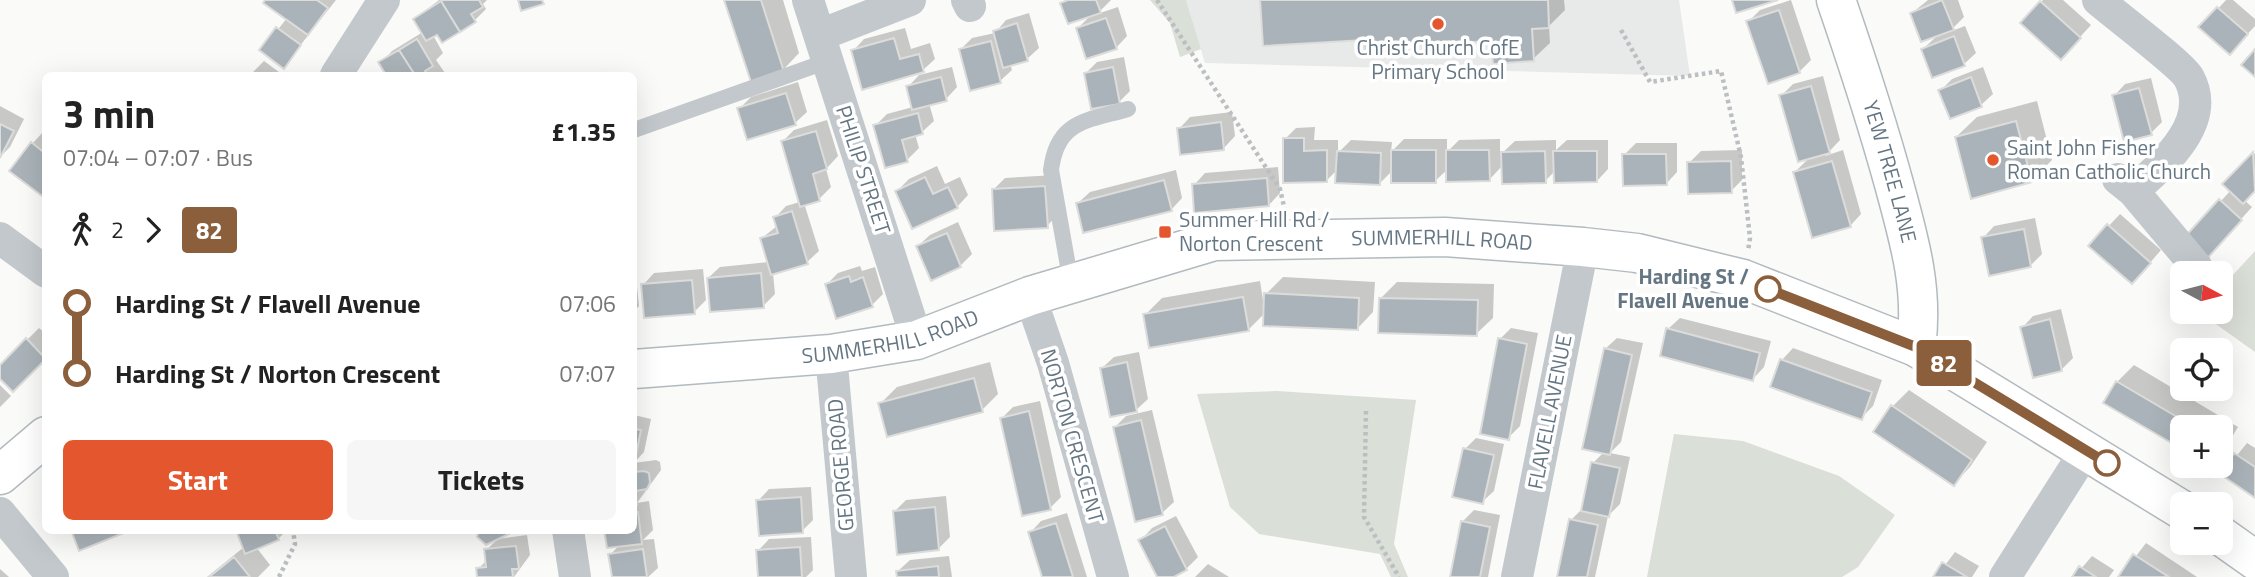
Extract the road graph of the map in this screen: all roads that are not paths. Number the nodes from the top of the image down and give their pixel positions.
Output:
1 (384, 0) edge
2 (808, 0) edge
3 (909, 0) edge
4 (1836, 0) edge
5 (2098, 0) edge
6 (824, 48) junction
7 (338, 72) edge
8 (1128, 109) dead end
9 (637, 129) edge
10 (0, 238) edge
11 (1583, 247) junction
12 (2192, 261) edge
13 (42, 269) edge
14 (1071, 283) junction
15 (1030, 296) junction
16 (917, 340) junction
17 (1916, 347) junction
18 (831, 354) junction
19 (637, 369) edge
20 (42, 439) edge
21 (2086, 450) junction
22 (0, 475) edge
23 (2170, 502) edge
24 (0, 513) edge
25 (569, 534) edge
26 (2233, 544) edge
27 (2255, 560) edge
28 (53, 577) edge
29 (575, 577) edge
30 (851, 577) edge
31 (1113, 577) edge
32 (1517, 577) edge
33 (2005, 577) edge

1 - 7 street
2 - 6 street, PHILIP STREET
3 - 6 street
4 - 17 main road, YEW TREE LANE
5 - 12 street
6 - 9 lane
6 - 16 street, PHILIP STREET
8 - 14 lane
10 - 13 street
11 - 14 main road, SUMMERHILL ROAD
11 - 17 main road, SUMMERHILL ROAD
11 - 32 street, FLAVELL AVENUE
14 - 15 main road, SUMMERHILL ROAD
15 - 16 main road, SUMMERHILL ROAD
15 - 31 street, NORTON CRESCENT
16 - 18 main road, SUMMERHILL ROAD
17 - 21 main road, SUMMERHILL ROAD
18 - 19 main road, SUMMERHILL ROAD
18 - 30 street, GEORGE ROAD
20 - 22 main road
21 - 23 main road, SUMMERHILL ROAD
21 - 33 street
24 - 28 street
25 - 29 street
26 - 27 main road

